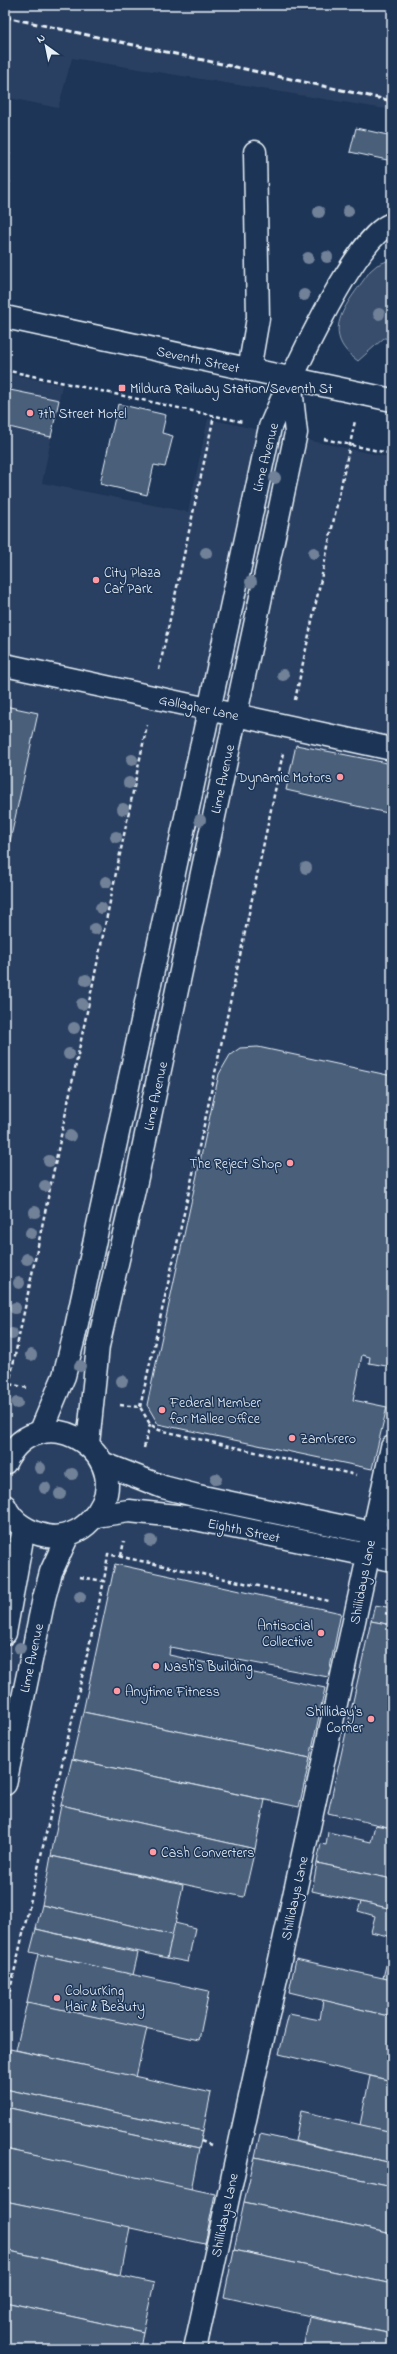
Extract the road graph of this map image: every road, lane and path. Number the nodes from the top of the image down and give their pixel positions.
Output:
1 (255, 152) dead end
2 (392, 224) edge
3 (5, 317) edge
4 (5, 370) edge
5 (249, 370) junction
6 (290, 378) junction
7 (361, 393) junction
8 (392, 400) edge
9 (214, 416) junction
10 (270, 427) junction
11 (296, 434) junction
12 (350, 444) junction
13 (392, 454) edge
14 (5, 665) edge
15 (153, 697) junction
16 (209, 709) junction
17 (236, 715) junction
18 (289, 728) junction
19 (392, 749) edge
20 (9, 1384) junction
21 (57, 1394) junction
22 (5, 1397) edge
23 (91, 1401) junction
24 (140, 1407) junction
25 (40, 1432) junction
26 (88, 1444) junction
27 (11, 1445) edge
28 (392, 1447) edge
29 (5, 1463) edge
30 (102, 1463) junction
31 (385, 1482) junction
32 (5, 1506) edge
33 (95, 1516) junction
34 (24, 1528) junction
35 (68, 1535) junction
36 (382, 1535) edge
37 (368, 1555) junction
38 (121, 1556) dead end
39 (392, 1560) edge
40 (104, 1581) dead end
41 (358, 1607) junction
42 (392, 1615) edge
43 (5, 1633) edge
44 (5, 1784) edge
45 (5, 2012) edge
46 (195, 2349) edge

1 - 5 street
2 - 6 street
3 - 5 street, Seventh Street
4 - 9 path
5 - 6 street, Seventh Street
6 - 7 street, Seventh Street
6 - 10 street, Lime Avenue
6 - 11 street, Lime Avenue
7 - 8 street, Seventh Street
7 - 12 path
9 - 10 path
9 - 15 path
10 - 16 street, Lime Avenue
11 - 12 path
11 - 17 street, Lime Avenue
12 - 13 path
12 - 18 path
14 - 15 street, Gallagher Lane
15 - 16 street, Gallagher Lane
15 - 20 path
16 - 17 street, Gallagher Lane
16 - 21 street, Lime Avenue
17 - 18 street, Gallagher Lane
17 - 23 street, Lime Avenue
18 - 19 street, Gallagher Lane
18 - 24 path
20 - 21 path
20 - 22 path
21 - 25 street, Lime Avenue
23 - 24 path
23 - 26 street, Lime Avenue
24 - 31 path
25 - 26 street
25 - 27 street
26 - 30 street
27 - 29 street
28 - 31 street, Shillidays Lane
30 - 33 street
30 - 36 street, Eighth Street
31 - 36 street, Shillidays Lane
32 - 34 street
33 - 35 street
33 - 37 street, Eighth Street
34 - 35 street
34 - 43 street
35 - 44 street, Lime Avenue
36 - 37 street, Shillidays Lane
37 - 39 street, Eighth Street
37 - 41 street, Shillidays Lane
38 - 41 path
40 - 45 path
41 - 42 path
41 - 46 street, Shillidays Lane

